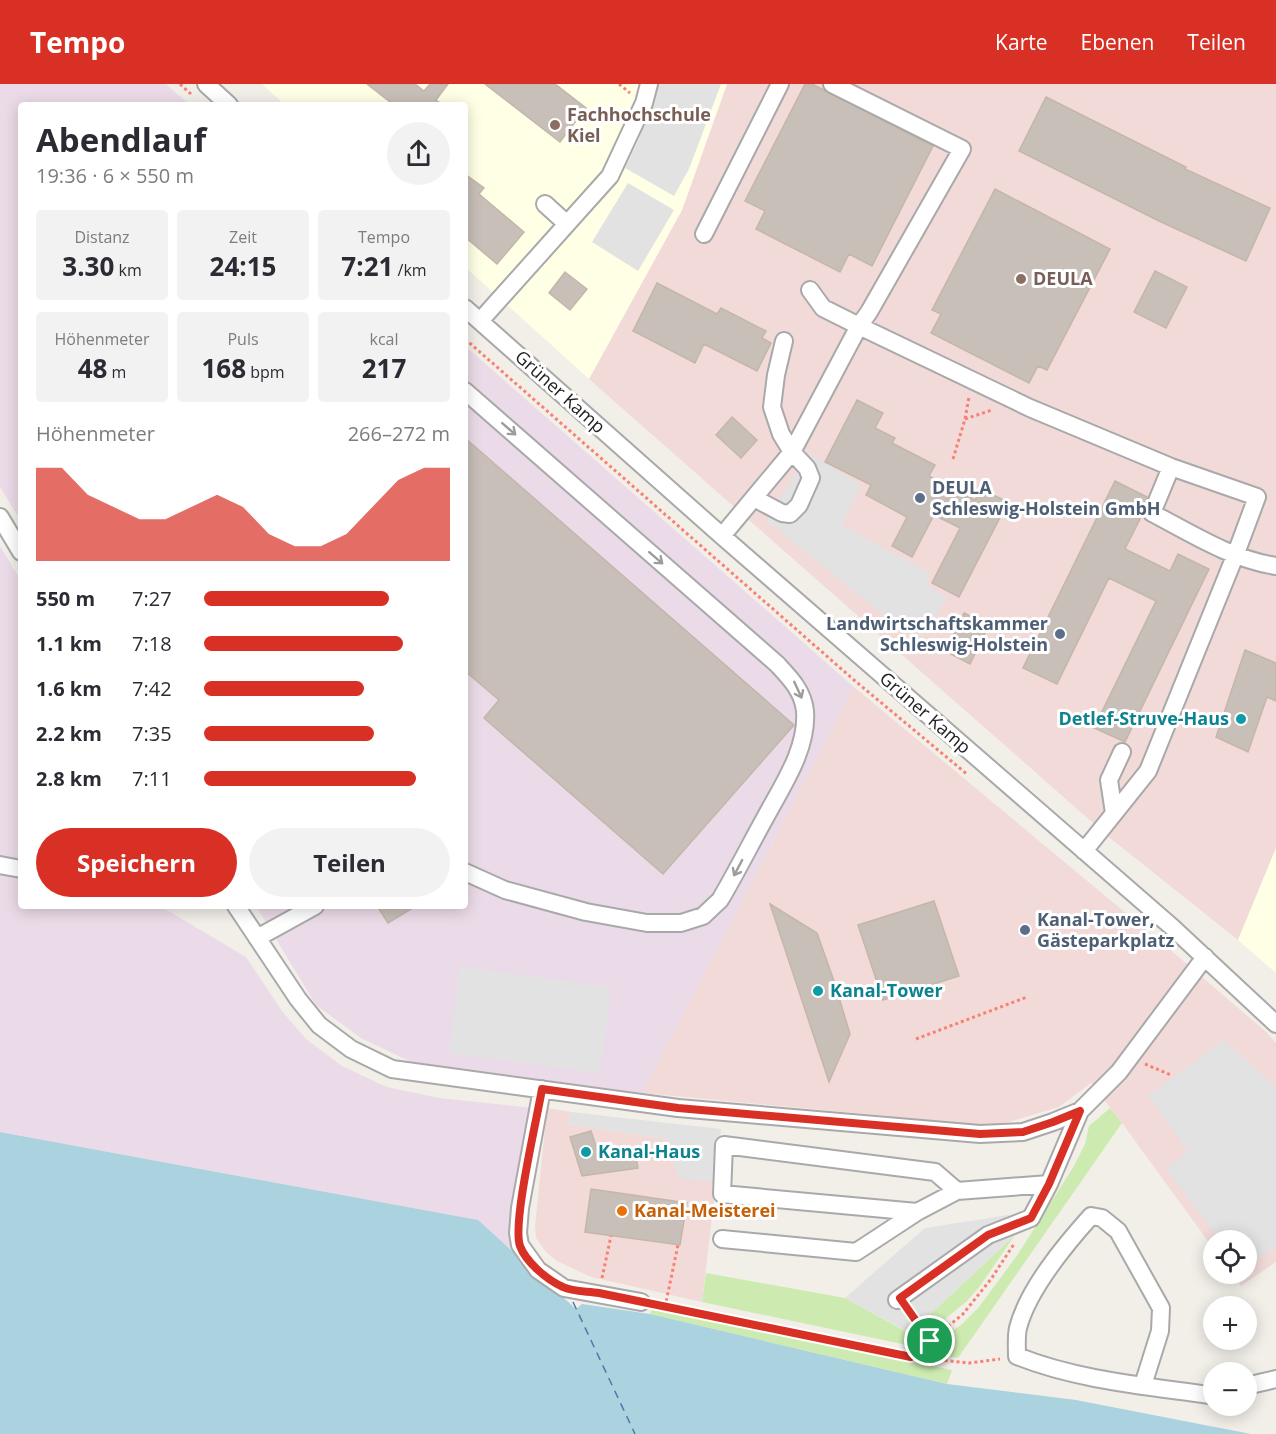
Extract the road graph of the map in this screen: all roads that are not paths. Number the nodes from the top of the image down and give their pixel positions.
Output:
1 (206, 84) edge
2 (650, 84) edge
3 (780, 84) edge
4 (832, 84) edge
5 (226, 102) edge
6 (545, 204) dead end
7 (567, 224) junction
8 (704, 234) dead end
9 (810, 290) dead end
10 (468, 311) edge
11 (480, 321) junction
12 (859, 326) junction
13 (784, 341) dead end
14 (468, 394) edge
15 (792, 452) junction
16 (1171, 467) junction
17 (754, 498) junction
18 (0, 517) edge
19 (722, 536) junction
20 (18, 547) edge
21 (1235, 556) junction
22 (1276, 566) edge
23 (1122, 752) dead end
24 (1114, 813) junction
25 (1084, 851) junction
26 (0, 865) edge
27 (18, 868) edge
28 (468, 873) edge
29 (238, 909) edge
30 (310, 909) edge
31 (257, 938) junction
32 (1205, 957) junction
33 (1276, 1024) edge
34 (542, 1089) junction
35 (1080, 1111) junction
36 (1049, 1184) junction
37 (957, 1191) junction
38 (917, 1212) junction
39 (722, 1239) dead end
40 (898, 1299) road end
41 (641, 1302) road end
42 (1276, 1379) edge
43 (1257, 1383) edge
44 (1143, 1385) junction
45 (1203, 1394) edge

1 - 5 street
2 - 7 street
3 - 8 street
4 - 12 street
6 - 7 street
7 - 11 street
9 - 12 street
10 - 11 street, Grüner Kamp
11 - 19 street, Grüner Kamp
12 - 15 street
12 - 16 street
13 - 15 street
14 -> 28 street
15 - 17 street
15 - 17 street
16 - 21 street
16 - 21 street
17 - 19 street
18 - 20 street
19 - 25 street, Grüner Kamp
21 - 22 street
21 - 24 street
23 - 24 street
24 - 25 street
25 - 32 street, Grüner Kamp
26 - 27 street
29 - 31 street
30 - 31 street
31 - 34 street
32 - 33 street, Grüner Kamp
32 - 35 street
34 - 35 street
34 - 41 street
35 - 36 street
36 - 37 street
36 - 40 street
37 - 38 street
37 - 38 street
38 - 39 street
42 - 43 street
44 - 44 street
44 - 45 street

